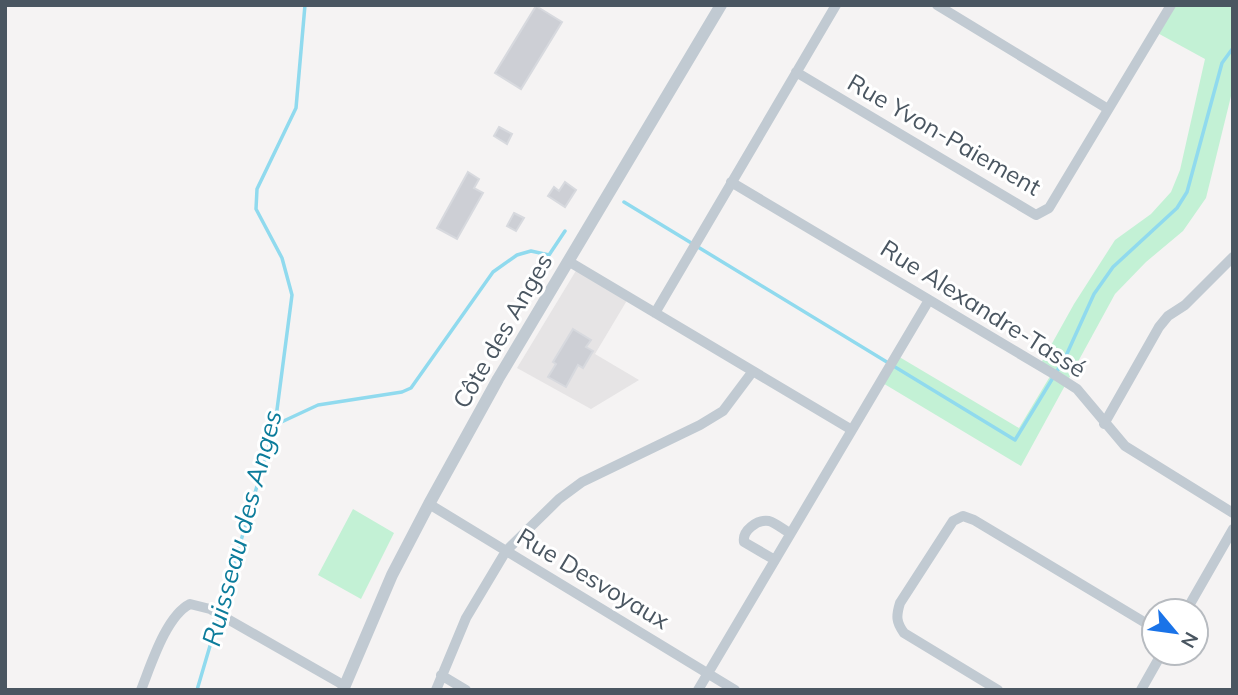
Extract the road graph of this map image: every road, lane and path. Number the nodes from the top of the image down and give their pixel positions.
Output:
1 (721, 5) edge
2 (836, 5) edge
3 (937, 5) edge
4 (1171, 5) edge
5 (796, 72) junction
6 (1108, 109) junction
7 (731, 182) junction
8 (1233, 257) edge
9 (568, 261) junction
10 (929, 300) junction
11 (655, 313) junction
12 (753, 371) junction
13 (1104, 424) junction
14 (852, 430) junction
15 (429, 504) junction
16 (1233, 513) edge
17 (1233, 529) edge
18 (790, 533) junction
19 (506, 551) junction
20 (775, 560) junction
21 (1194, 597) edge
22 (1140, 620) edge
23 (1154, 667) edge
24 (708, 673) junction
25 (441, 675) junction
26 (344, 688) edge
27 (141, 690) edge
28 (436, 690) edge
29 (466, 690) edge
30 (698, 690) edge
31 (736, 690) edge
32 (998, 690) edge
33 (1140, 690) edge

1 - 9 street, Côte des Anges
2 - 5 street
3 - 6 street
4 - 6 street, Rue Yvon-Paiement
5 - 6 street, Rue Yvon-Paiement
5 - 7 street
7 - 10 street, Rue Alexandre-Tassé
7 - 11 street
8 - 13 street
9 - 11 street
9 - 15 street, Côte des Anges
10 - 13 street, Rue Alexandre-Tassé
10 - 14 street
11 - 12 street
12 - 14 street
12 - 19 street
13 - 16 street, Rue Alexandre-Tassé
14 - 18 street
15 - 19 street, Rue Desvoyaux
15 - 26 street, Côte des Anges
17 - 21 street
18 - 20 street
18 - 20 street
19 - 24 street, Rue Desvoyaux
19 - 25 street
20 - 24 street
22 - 32 street
23 - 33 street
24 - 30 street
24 - 31 street, Rue Desvoyaux
25 - 28 street
25 - 29 street
26 - 27 street

